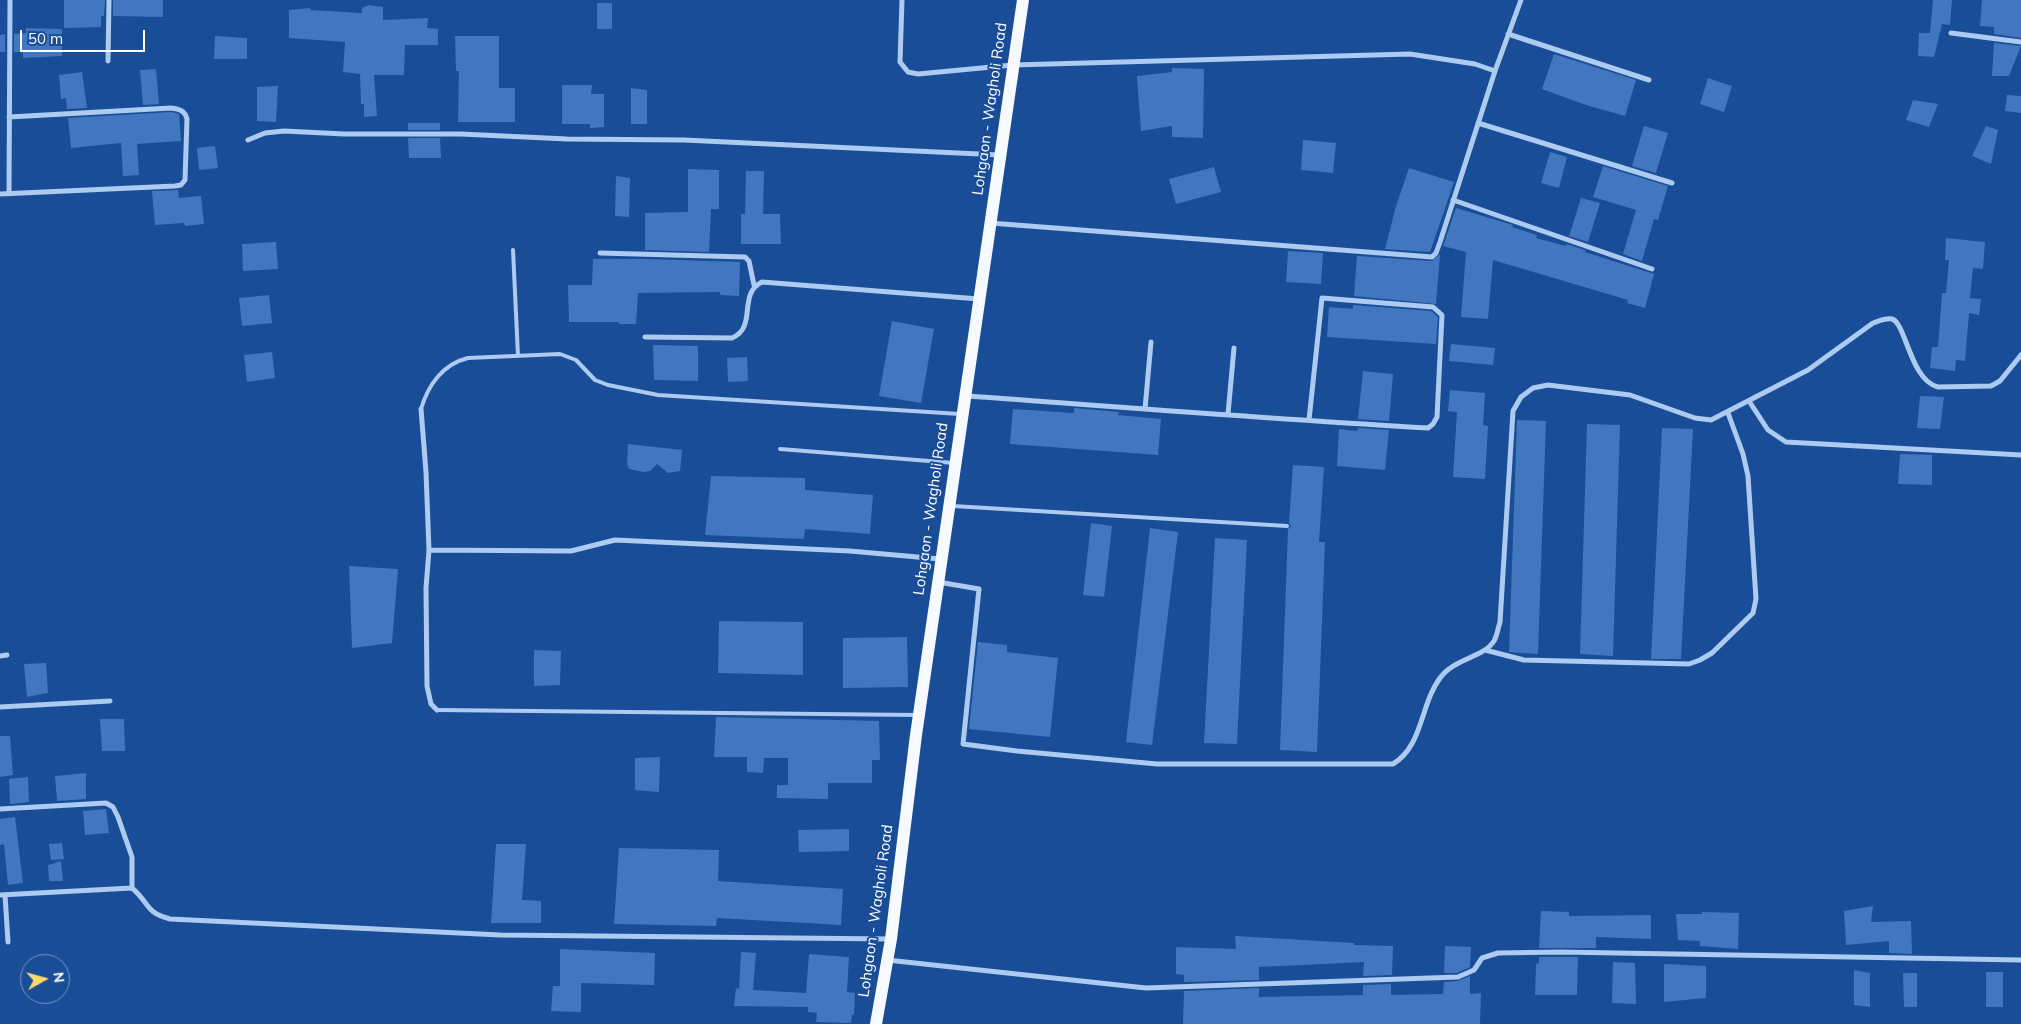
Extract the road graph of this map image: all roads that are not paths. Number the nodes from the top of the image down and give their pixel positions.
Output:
1 (10, 0) edge
2 (109, 0) edge
3 (902, 0) edge
4 (1023, 0) edge
5 (1521, 0) edge
6 (1951, 33) dead end
7 (1508, 34) junction
8 (2021, 42) edge
9 (108, 61) dead end
10 (1013, 65) junction
11 (1495, 71) junction
12 (1650, 80) dead end
13 (9, 117) junction
14 (1478, 123) junction
15 (248, 140) dead end
16 (1000, 155) junction
17 (1672, 184) dead end
18 (0, 194) edge
19 (9, 194) junction
20 (1453, 200) junction
21 (990, 223) junction
22 (513, 250) dead end
23 (600, 253) dead end
24 (1652, 269) dead end
25 (754, 286) junction
26 (978, 299) junction
27 (645, 337) dead end
28 (1151, 342) dead end
29 (1234, 348) dead end
30 (2021, 355) edge
31 (518, 356) junction
32 (964, 396) junction
33 (1749, 401) junction
34 (1144, 408) junction
35 (421, 409) joint
36 (1728, 413) junction
37 (961, 414) junction
38 (1228, 414) junction
39 (1309, 420) junction
40 (780, 448) dead end
41 (2021, 455) edge
42 (954, 464) junction
43 (948, 506) junction
44 (1287, 526) dead end
45 (429, 550) junction
46 (941, 559) junction
47 (938, 582) junction
48 (1485, 650) junction
49 (7, 655) dead end
50 (0, 656) edge
51 (110, 701) dead end
52 (0, 707) edge
53 (437, 710) joint
54 (919, 715) junction
55 (0, 809) edge
56 (132, 888) junction
57 (2, 895) edge
58 (891, 939) junction
59 (8, 942) dead end
60 (887, 960) junction
61 (2021, 960) edge
62 (876, 1024) edge

1 - 13 street
2 - 9 street
3 - 10 street
4 - 10 main road, Lohgaon - Wagholi Road
5 - 7 street
6 - 8 street
7 - 11 street
7 - 12 street
10 - 11 street
10 - 16 main road, Lohgaon - Wagholi Road
11 - 14 street
13 - 19 street
13 - 19 street
14 - 17 street
14 - 20 street
15 - 16 street
16 - 21 main road, Lohgaon - Wagholi Road
18 - 19 street
20 - 21 street
20 - 24 street
21 - 26 main road, Lohgaon - Wagholi Road
22 - 31 lane
23 - 25 street
25 - 26 street
25 - 27 street
26 - 32 main road, Lohgaon - Wagholi Road
28 - 34 street
29 - 38 street
30 - 33 street
31 - 35 lane
31 - 37 lane
32 - 34 street
32 - 37 main road, Lohgaon - Wagholi Road
33 - 36 street
33 - 41 street
34 - 38 street
35 - 45 street
36 - 48 street
36 - 48 street
37 - 42 main road, Lohgaon - Wagholi Road
38 - 39 street
39 - 39 street
40 - 42 lane
42 - 43 main road, Lohgaon - Wagholi Road
43 - 44 lane
43 - 46 main road, Lohgaon - Wagholi Road
45 - 46 street
45 - 53 street
46 - 47 main road, Lohgaon - Wagholi Road
47 - 48 street
47 - 54 main road, Lohgaon - Wagholi Road
49 - 50 street
51 - 52 street
53 - 54 lane
54 - 58 main road, Lohgaon - Wagholi Road
55 - 56 street
56 - 57 street
56 - 58 street
57 - 59 street
58 - 60 main road, Lohgaon - Wagholi Road
60 - 61 street
60 - 62 main road, Lohgaon - Wagholi Road

